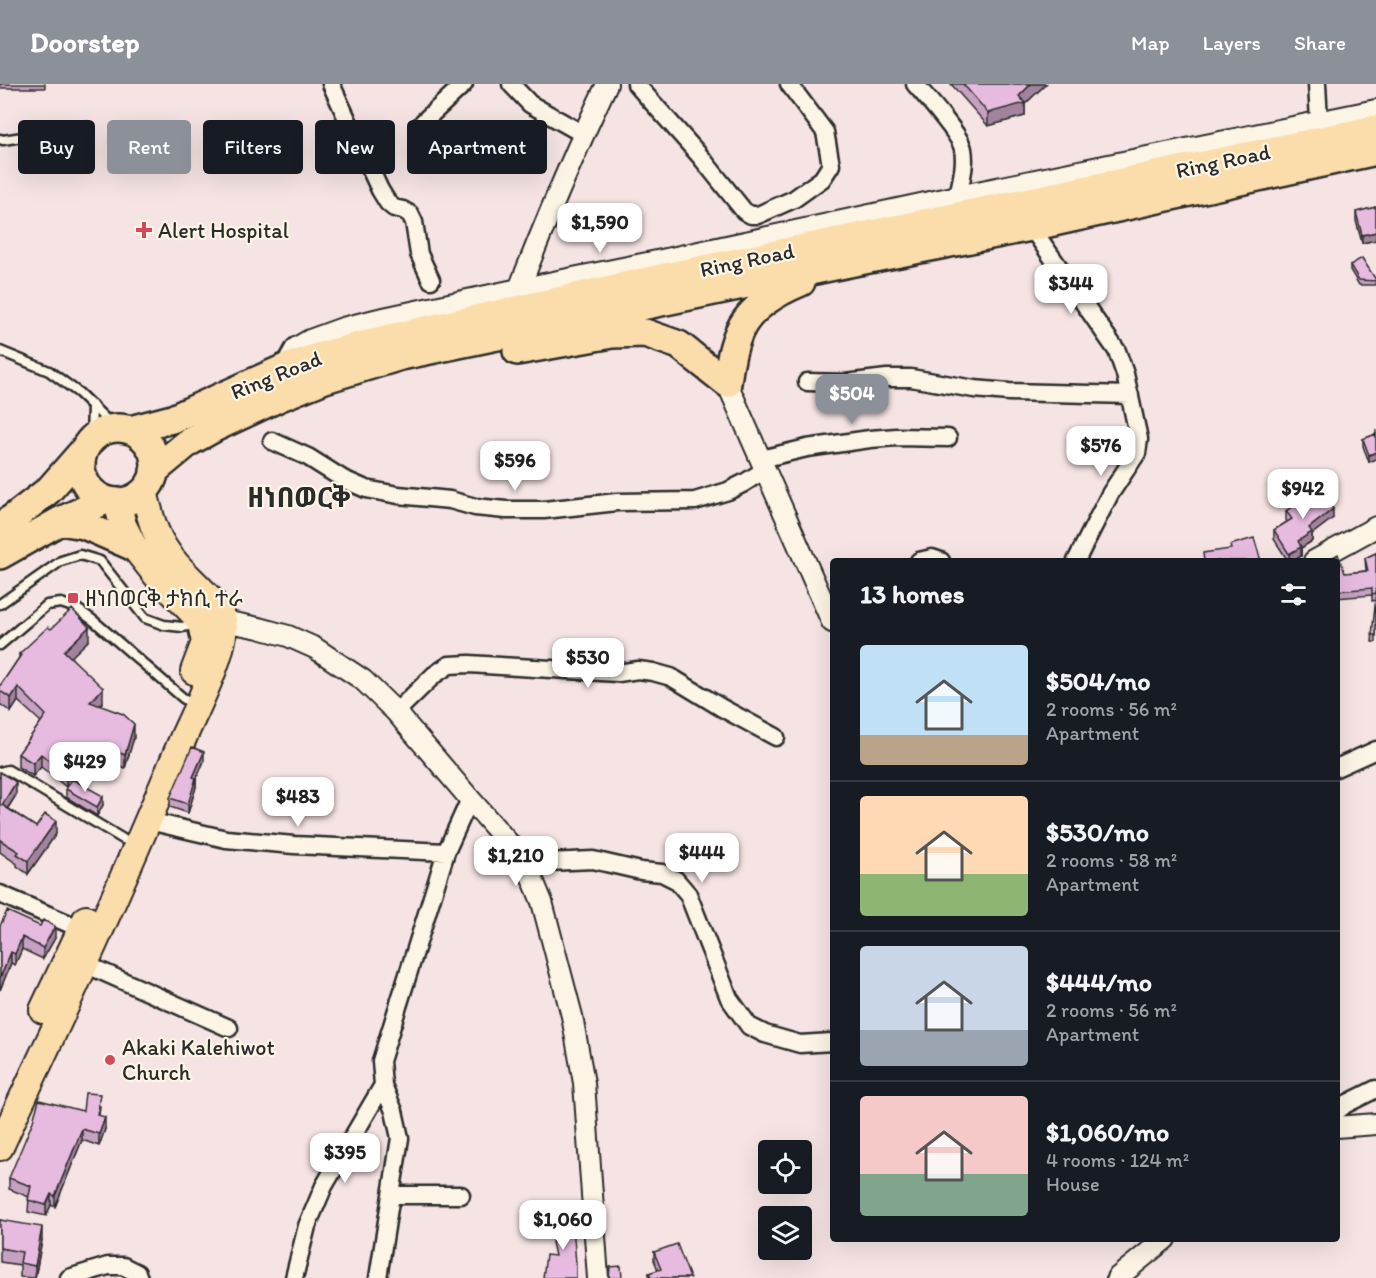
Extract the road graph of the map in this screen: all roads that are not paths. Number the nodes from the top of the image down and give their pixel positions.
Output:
1 (331, 84) edge
2 (464, 84) edge
3 (511, 84) edge
4 (607, 84) edge
5 (636, 84) edge
6 (789, 84) edge
7 (915, 84) edge
8 (1317, 84) edge
9 (1376, 110) edge
10 (425, 120) edge
11 (1319, 121) junction
12 (1376, 129) edge
13 (583, 134) junction
14 (18, 138) edge
15 (0, 139) edge
16 (1376, 151) edge
17 (958, 196) junction
18 (1031, 227) junction
19 (849, 263) junction
20 (431, 280) dead end
21 (519, 289) junction
22 (0, 351) edge
23 (285, 368) junction
24 (807, 382) dead end
25 (727, 383) junction
26 (1130, 395) junction
27 (278, 398) junction
28 (92, 405) junction
29 (105, 437) junction
30 (948, 438) dead end
31 (272, 441) dead end
32 (764, 464) junction
33 (149, 481) junction
34 (112, 501) junction
35 (60, 521) junction
36 (0, 526) edge
37 (1376, 527) edge
38 (134, 547) junction
39 (0, 555) edge
40 (1078, 558) edge
41 (1319, 558) edge
42 (826, 589) edge
43 (0, 604) edge
44 (830, 611) edge
45 (212, 622) junction
46 (0, 645) edge
47 (190, 703) junction
48 (396, 712) junction
49 (776, 737) dead end
50 (1376, 750) edge
51 (1340, 766) edge
52 (0, 772) edge
53 (470, 800) junction
54 (148, 821) junction
55 (123, 839) junction
56 (446, 852) junction
57 (526, 862) junction
58 (0, 894) edge
59 (81, 929) junction
60 (85, 964) junction
61 (229, 1028) dead end
62 (830, 1042) edge
63 (382, 1085) junction
64 (1376, 1089) edge
65 (0, 1103) edge
66 (1340, 1109) edge
67 (1376, 1124) edge
68 (1340, 1127) edge
69 (0, 1147) edge
70 (391, 1195) junction
71 (461, 1195) dead end
72 (1161, 1242) edge
73 (69, 1278) edge
74 (139, 1278) edge
75 (294, 1278) edge
76 (378, 1278) edge
77 (598, 1278) edge
78 (1117, 1278) edge

1 - 20 street
2 - 10 street
3 - 13 street
4 - 13 street
5 - 6 street
7 - 17 street
8 - 11 street
9 - 11 street
11 - 17 street
12 - 23 highway, Ring Road
13 - 21 street
14 - 15 lane
16 - 18 highway, Ring Road
17 - 21 street
18 - 19 highway, Ring Road
18 - 26 street
19 - 25 highway
19 - 27 highway, Ring Road
21 - 23 street
22 - 28 lane
23 - 29 highway, Ring Road
24 - 26 street
25 - 27 highway
25 - 32 street
26 - 40 street
27 - 33 highway, Ring Road
28 - 29 lane
28 - 29 lane
29 - 33 highway
29 - 34 highway
29 - 36 highway
30 - 32 street
31 - 32 street
32 - 42 street
33 - 34 highway
33 - 45 main road
34 - 35 highway
34 - 38 main road
35 - 38 highway
35 - 39 highway
37 - 41 street
38 - 45 main road
42 - 44 street
43 - 45 lane
45 - 47 main road
45 - 48 street
46 - 47 lane
47 - 54 main road
47 - 55 main road
48 - 49 street
48 - 53 street
50 - 51 street
52 - 55 lane
53 - 56 street
53 - 57 street
54 - 56 street
54 - 60 main road
55 - 59 main road
56 - 63 street
57 - 62 street
57 - 77 street
58 - 59 street
59 - 65 main road
60 - 61 street
60 - 69 main road
63 - 70 street
63 - 75 street
64 - 66 street
67 - 68 street
70 - 71 street
70 - 76 street
72 - 78 street
73 - 74 street

